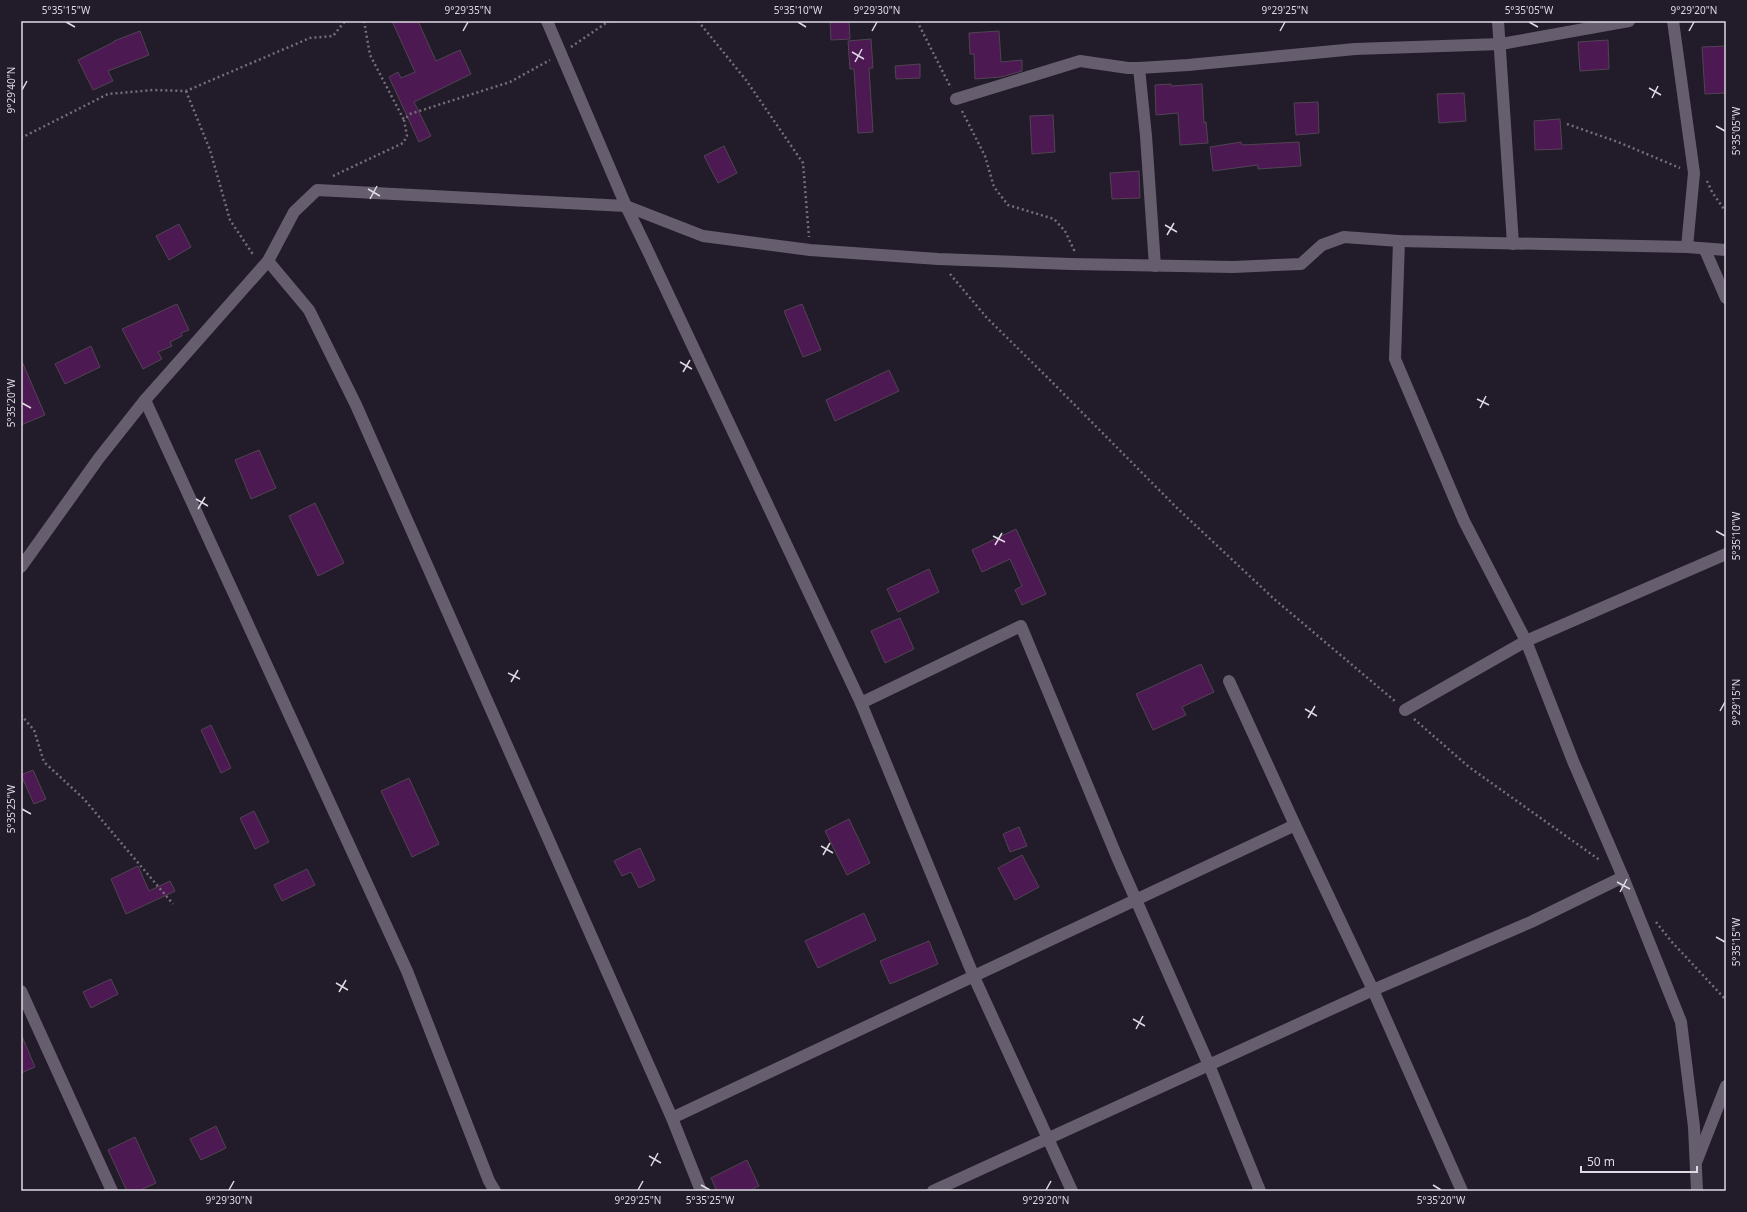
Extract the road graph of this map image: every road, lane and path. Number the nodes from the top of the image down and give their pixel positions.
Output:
1 (345, 21) edge
2 (364, 21) edge
3 (547, 21) edge
4 (609, 21) edge
5 (698, 21) edge
6 (917, 21) edge
7 (1498, 21) edge
8 (1629, 21) edge
9 (1673, 21) edge
10 (1501, 44) junction
11 (561, 54) junction
12 (1139, 68) junction
13 (186, 91) junction
14 (956, 99) junction
15 (404, 120) junction
16 (1567, 124) dead end
17 (21, 138) edge
18 (1694, 173) junction
19 (317, 190) junction
20 (626, 206) junction
21 (1726, 212) edge
22 (1399, 241) junction
23 (1513, 244) junction
24 (1687, 247) junction
25 (810, 250) junction
26 (1705, 250) junction
27 (1726, 250) edge
28 (938, 259) junction
29 (265, 264) junction
30 (1076, 264) junction
31 (1155, 266) junction
32 (1726, 298) edge
33 (145, 400) junction
34 (1726, 554) edge
35 (23, 559) edge
36 (1526, 641) junction
37 (1228, 681) dead end
38 (861, 703) junction
39 (1405, 710) junction
40 (21, 715) edge
41 (1295, 826) junction
42 (1604, 863) dead end
43 (1624, 877) junction
44 (1136, 900) junction
45 (173, 904) dead end
46 (1654, 918) dead end
47 (974, 977) junction
48 (1374, 990) junction
49 (21, 991) edge
50 (1726, 1000) edge
51 (1209, 1065) junction
52 (1726, 1086) edge
53 (672, 1118) junction
54 (1047, 1139) junction
55 (1696, 1164) junction
56 (112, 1191) edge
57 (495, 1191) edge
58 (701, 1191) edge
59 (933, 1191) edge
60 (1072, 1191) edge
61 (1260, 1191) edge
62 (1462, 1191) edge
63 (1697, 1191) edge

1 - 13 path
2 - 15 path
3 - 11 street
4 - 11 path
5 - 25 path
6 - 14 path
7 - 10 street
8 - 10 street
9 - 18 street
10 - 12 street
10 - 23 street
11 - 15 path
11 - 20 street
12 - 14 street
12 - 31 street
13 - 17 path
13 - 29 path
14 - 30 path
15 - 19 path
16 - 18 path
18 - 21 path
18 - 24 street
19 - 20 street
19 - 29 street
20 - 25 street
20 - 38 street
22 - 23 street
22 - 31 street
22 - 36 street
23 - 24 street
24 - 26 street
25 - 28 street
26 - 27 street
26 - 32 street
28 - 30 street
28 - 39 path
29 - 33 street
29 - 53 street
30 - 31 street
33 - 35 street
33 - 57 street
34 - 36 street
36 - 39 street
36 - 43 street
37 - 41 street
38 - 44 street
38 - 47 street
39 - 42 path
40 - 45 path
41 - 44 street
41 - 48 street
43 - 48 street
43 - 55 street
44 - 47 street
44 - 51 street
46 - 50 path
47 - 53 street
47 - 54 street
48 - 51 street
48 - 62 street
49 - 56 street
51 - 54 street
51 - 61 street
52 - 55 street
53 - 58 street
54 - 59 street
54 - 60 street
55 - 63 street

